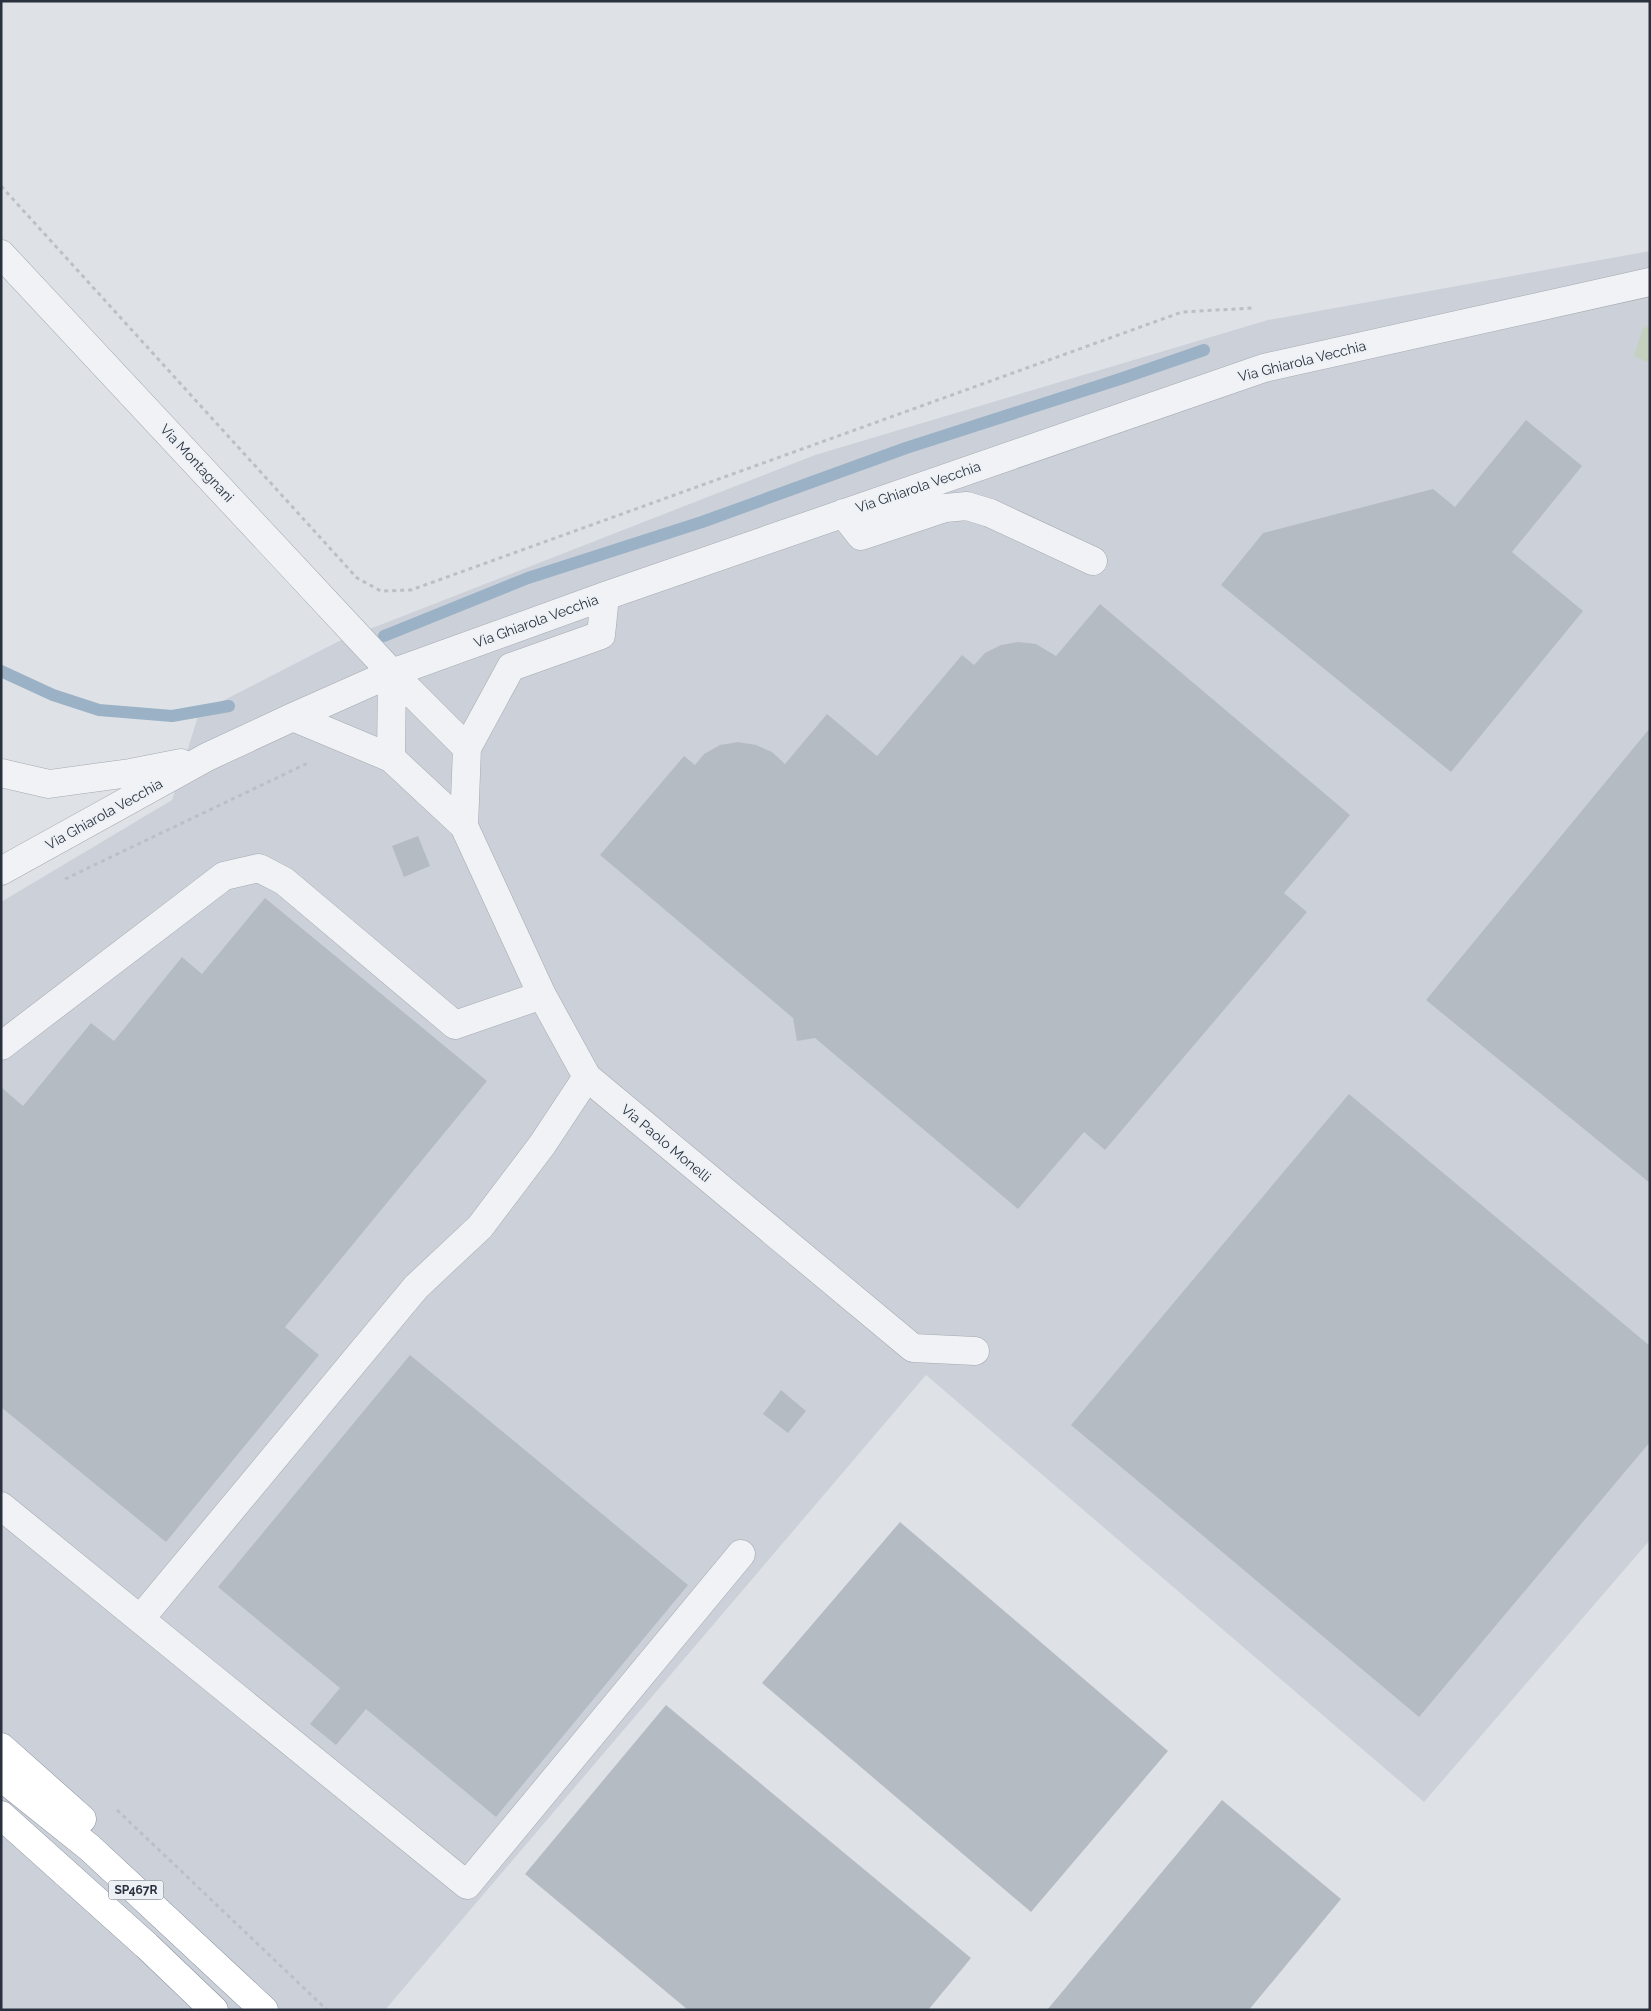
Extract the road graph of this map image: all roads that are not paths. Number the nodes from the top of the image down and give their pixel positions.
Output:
1 (1, 254) edge
2 (1650, 282) edge
3 (843, 513) junction
4 (1094, 561) dead end
5 (605, 596) junction
6 (392, 673) junction
7 (293, 716) junction
8 (467, 748) junction
9 (207, 757) junction
10 (391, 758) junction
11 (1, 772) edge
12 (464, 826) junction
13 (1, 871) edge
14 (542, 995) junction
15 (1, 1046) edge
16 (587, 1077) junction
17 (975, 1351) dead end
18 (1, 1506) edge
19 (741, 1554) dead end
20 (141, 1618) junction
21 (1, 1747) edge
22 (1, 1777) edge
23 (1, 1815) edge
24 (1, 1828) edge
25 (174, 1925) junction
26 (148, 1946) junction
27 (214, 2010) edge
28 (264, 2010) edge

1 - 6 street, Via Montagnani
2 - 3 street, Via Ghiarola Vecchia
3 - 4 street
3 - 5 street, Via Ghiarola Vecchia
5 - 6 street, Via Ghiarola Vecchia
5 - 8 street
6 - 7 street, Via Ghiarola Vecchia
6 - 8 street, Via Montagnani
6 - 10 street
7 - 9 street, Via Ghiarola Vecchia
7 - 10 street
8 - 12 street
9 - 11 street, Via Ghiarola Vecchia
9 - 13 street, Via Ghiarola Vecchia
10 - 12 street
12 - 14 street, Via Paolo Monelli
14 - 15 street
14 - 16 street, Via Paolo Monelli
16 - 17 street, Via Paolo Monelli
16 - 20 street
18 - 20 street
19 - 20 street
21 - 25 highway
22 - 25 highway, SP467R
23 - 26 highway, SP467R
24 - 26 highway
25 - 28 highway, SP467R
26 - 27 highway, SP467R

